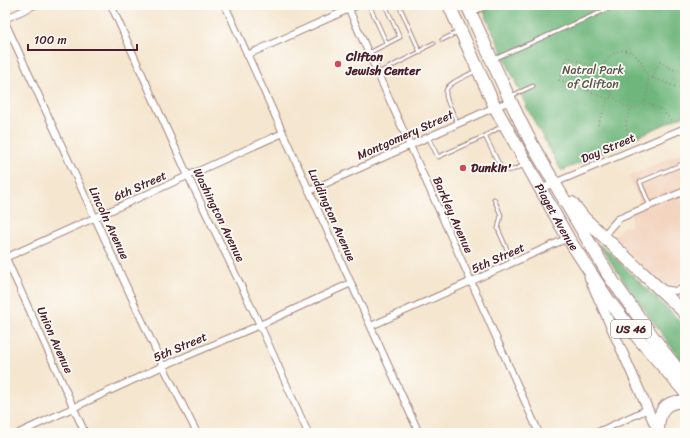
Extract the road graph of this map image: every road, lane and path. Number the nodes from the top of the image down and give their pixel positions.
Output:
1 (35, 5) edge
2 (111, 5) edge
3 (225, 5) edge
4 (358, 5) edge
5 (369, 5) edge
6 (385, 5) edge
7 (405, 5) edge
8 (449, 5) edge
9 (487, 5) edge
10 (617, 5) edge
11 (400, 6) edge
12 (348, 7) edge
13 (469, 9) edge
14 (5, 20) edge
15 (460, 31) junction
16 (442, 40) dead end
17 (434, 43) dead end
18 (387, 44) junction
19 (420, 52) junction
20 (369, 53) junction
21 (247, 55) junction
22 (492, 60) junction
23 (597, 68) junction
24 (478, 70) junction
25 (602, 70) junction
26 (685, 72) edge
27 (378, 73) junction
28 (653, 78) junction
29 (648, 80) junction
30 (533, 86) dead end
31 (588, 90) junction
32 (613, 96) junction
33 (510, 99) junction
34 (608, 99) junction
35 (645, 101) junction
36 (495, 107) junction
37 (631, 108) junction
38 (673, 122) dead end
39 (458, 124) junction
40 (504, 125) junction
41 (598, 125) dead end
42 (685, 128) edge
43 (283, 133) junction
44 (486, 136) junction
45 (428, 137) junction
46 (628, 142) dead end
47 (410, 145) junction
48 (685, 163) edge
49 (526, 164) junction
50 (188, 176) junction
51 (555, 182) junction
52 (540, 189) junction
53 (309, 191) junction
54 (685, 191) edge
55 (494, 199) dead end
56 (650, 206) junction
57 (94, 218) junction
58 (603, 236) junction
59 (568, 238) junction
60 (5, 257) edge
61 (583, 261) junction
62 (513, 263) junction
63 (612, 280) junction
64 (471, 282) junction
65 (351, 283) junction
66 (685, 288) edge
67 (660, 289) junction
68 (685, 313) edge
69 (260, 325) junction
70 (370, 326) junction
71 (163, 366) junction
72 (685, 378) edge
73 (685, 392) edge
74 (685, 402) edge
75 (74, 408) junction
76 (648, 409) junction
77 (19, 433) edge
78 (85, 433) edge
79 (196, 433) edge
80 (308, 433) edge
81 (419, 433) edge
82 (539, 433) edge
83 (596, 433) edge
84 (658, 433) edge

1 - 14 street
2 - 50 street, Washington Avenue
3 - 21 street, Luddington Avenue
4 - 12 street
5 - 18 lane
6 - 18 lane
7 - 11 lane
8 - 15 highway, Piaget Avenue / US 46
9 - 13 street
10 - 22 lane
11 - 19 lane
12 - 20 street, Barkley Avenue
12 - 21 street
13 - 22 highway, Piaget Avenue / US 46
14 - 57 street, Lincoln Avenue
15 - 16 lane
15 - 24 highway, Piaget Avenue / US 46
17 - 19 lane
18 - 20 lane
19 - 27 lane
20 - 27 street, Barkley Avenue
21 - 43 street, Luddington Avenue
22 - 33 highway, Piaget Avenue / US 46
23 - 25 path
23 - 31 path
23 - 31 path
24 - 36 highway, Piaget Avenue / US 46
24 - 39 lane
25 - 29 path
25 - 32 path
26 - 28 path
26 - 28 path
27 - 47 street, Barkley Avenue
28 - 29 path
29 - 35 path
30 - 33 lane
31 - 34 path
32 - 34 path
32 - 37 path
33 - 36 street, Montgomery Street
33 - 51 highway, Piaget Avenue / US 46
34 - 41 path
35 - 37 path
35 - 38 path
36 - 39 street, Montgomery Street
36 - 40 highway, Piaget Avenue / US 46
37 - 46 path
39 - 45 street, Montgomery Street
40 - 44 lane
40 - 49 highway, Piaget Avenue / US 46
42 - 51 street, Day Street
43 - 50 street, 6th Street
43 - 53 street, Luddington Avenue
44 - 45 lane
44 - 49 lane
45 - 47 street, Montgomery Street
47 - 53 street, Montgomery Street
47 - 64 street, Barkley Avenue
48 - 56 lane
49 - 52 highway, Piaget Avenue / US 46
50 - 57 street, 6th Street
50 - 69 street, Washington Avenue
51 - 52 street, Day Street
51 - 58 highway
51 - 63 highway, Piaget Avenue / US 46
52 - 59 highway, Piaget Avenue / US 46
53 - 65 street, Luddington Avenue
54 - 56 street
55 - 62 lane
56 - 58 street
57 - 60 street, 6th Street
57 - 71 street, Lincoln Avenue
58 - 67 highway
59 - 61 highway, Piaget Avenue / US 46
59 - 62 street, 5th Street
59 - 63 highway
60 - 75 street, Union Avenue
61 - 73 highway, US 46
61 - 76 street, Piaget Avenue
62 - 64 street, 5th Street
63 - 72 highway, US 46
64 - 70 street, 5th Street
64 - 82 street, Barkley Avenue
65 - 69 street, 5th Street
65 - 70 street, Luddington Avenue
66 - 67 street
67 - 68 highway
69 - 71 street, 5th Street
69 - 80 street, Washington Avenue
70 - 81 street, Luddington Avenue
71 - 75 street, 5th Street
71 - 79 street, Lincoln Avenue
74 - 84 highway
75 - 77 street, 5th Street
75 - 78 street, Union Avenue
76 - 83 street
76 - 84 street, Piaget Avenue

